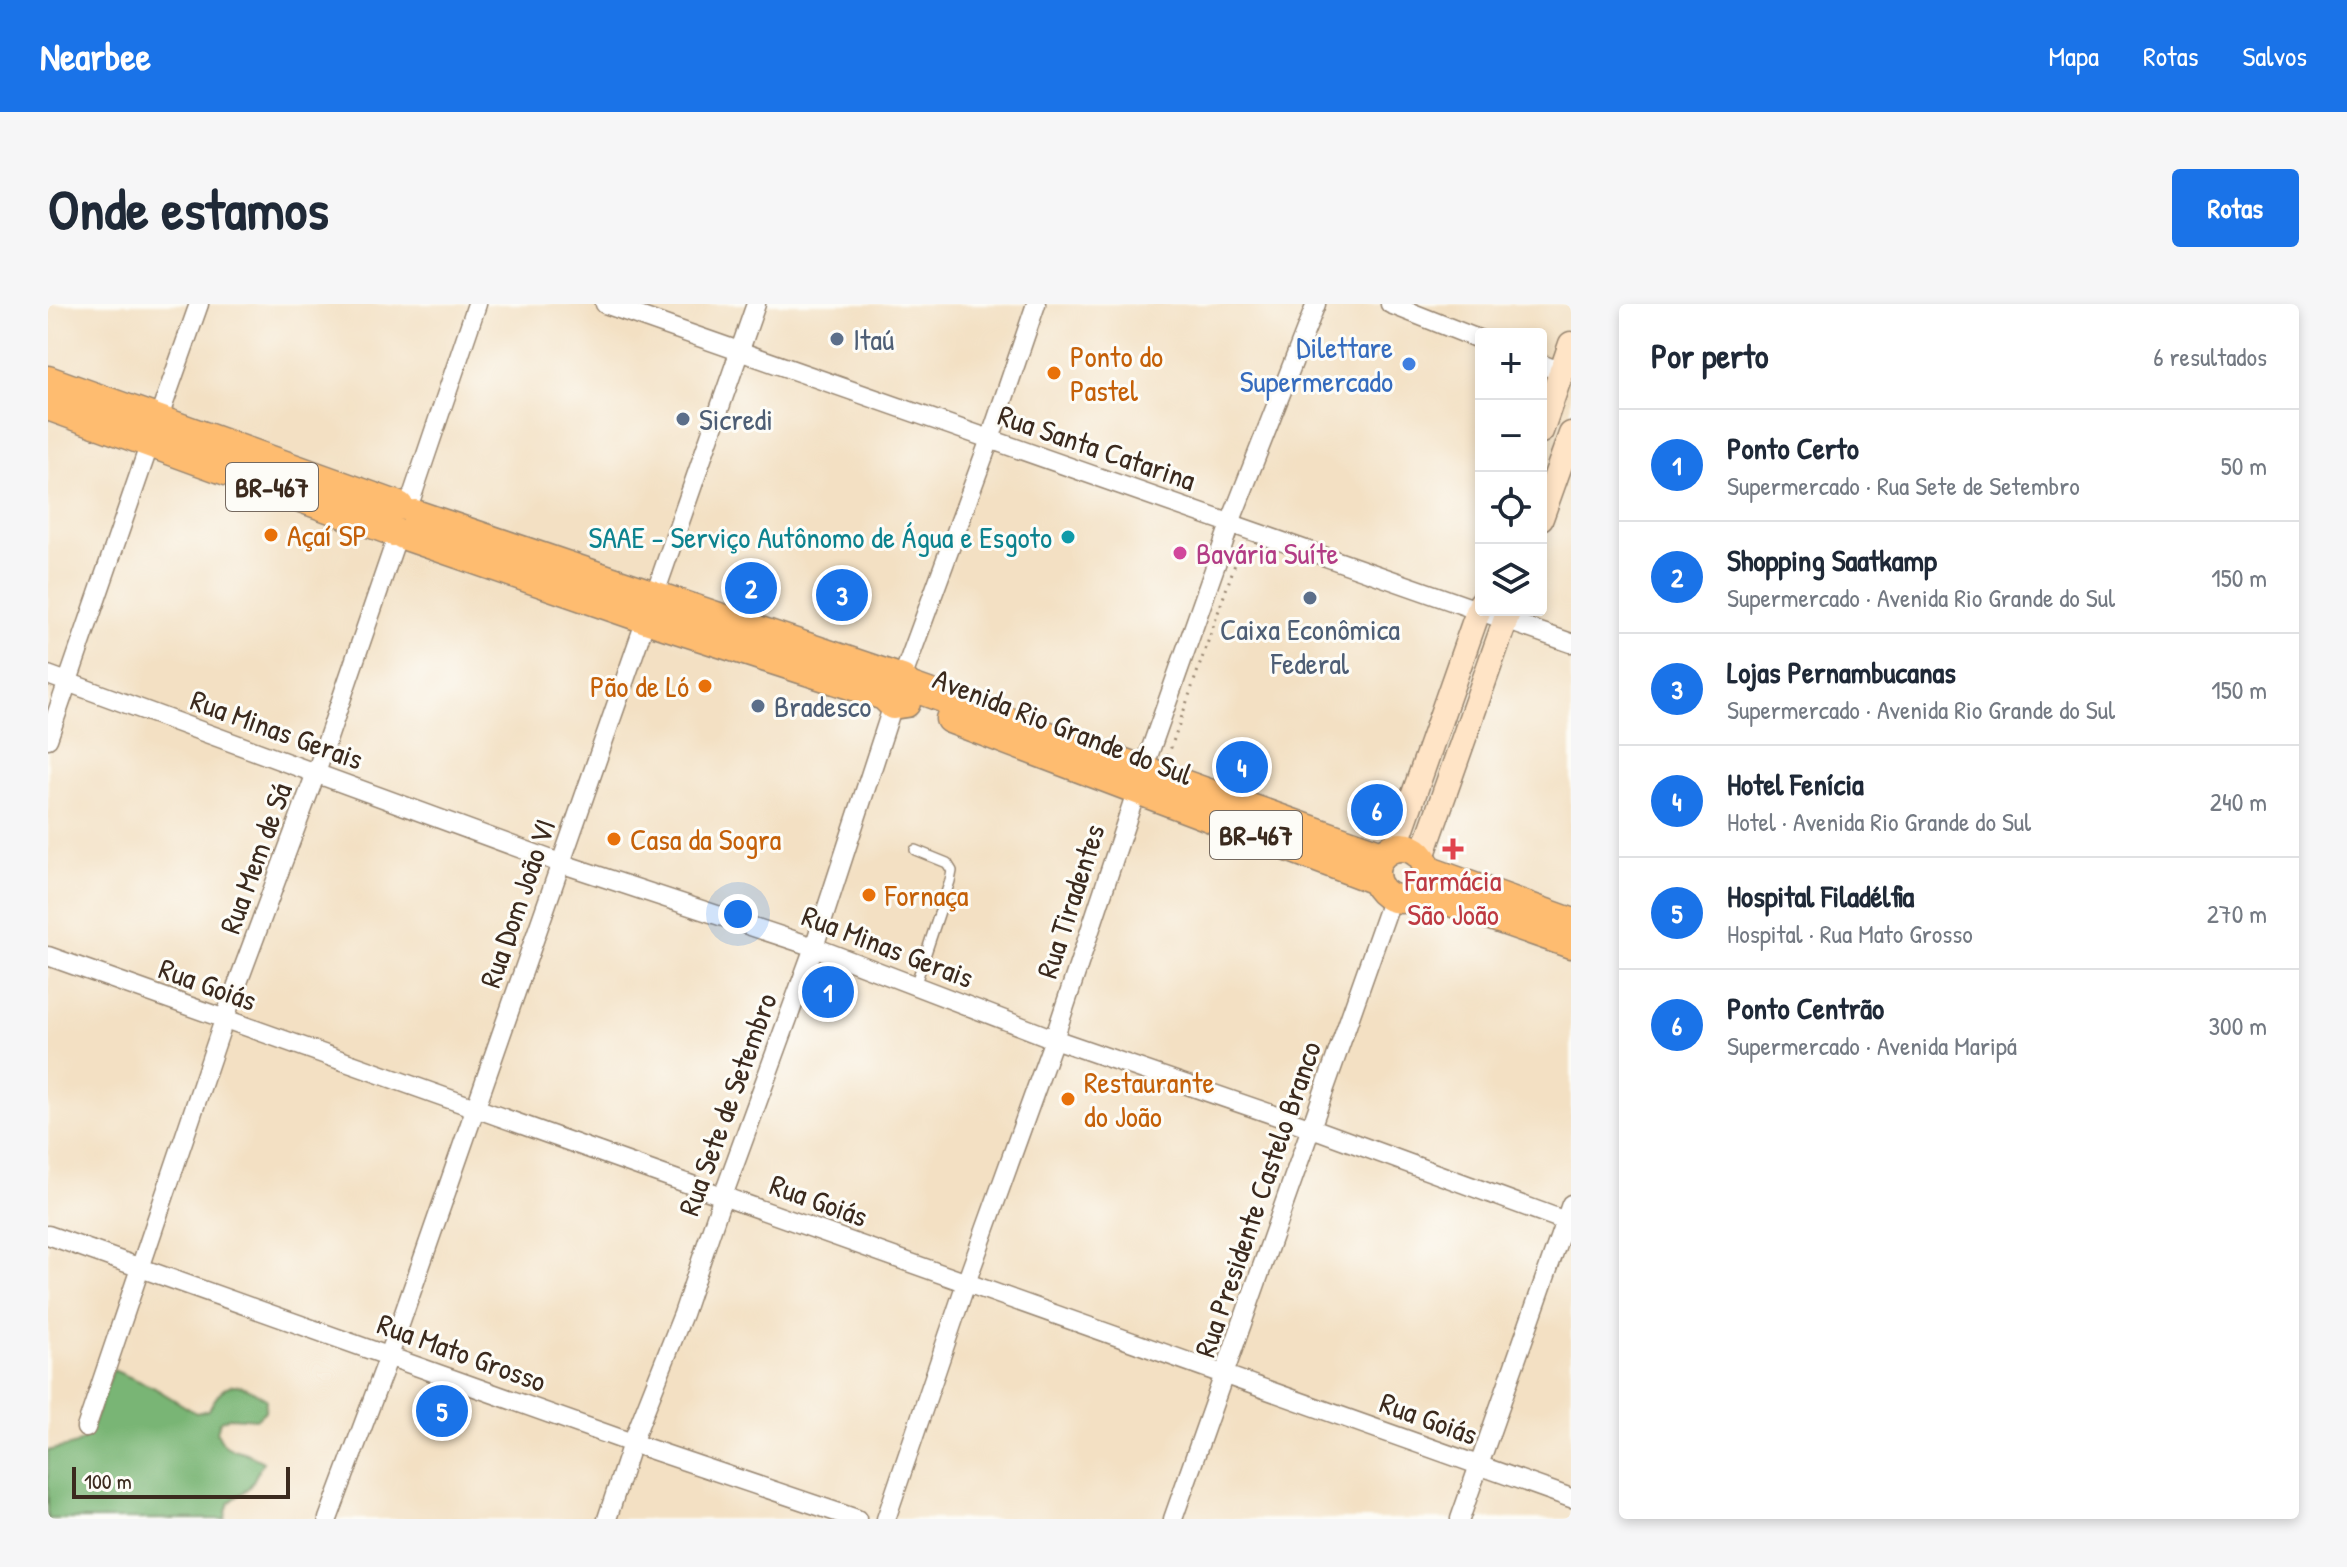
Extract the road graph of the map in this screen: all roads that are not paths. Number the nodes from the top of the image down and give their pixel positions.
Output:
1 (199, 304) edge
2 (477, 304) edge
3 (605, 304) edge
4 (756, 304) edge
5 (1036, 304) edge
6 (1316, 304) edge
7 (1390, 304) edge
8 (1475, 338) edge
9 (1571, 344) edge
10 (738, 352) junction
11 (1551, 368) edge
12 (48, 380) edge
13 (1546, 400) edge
14 (48, 406) edge
15 (154, 432) junction
16 (1571, 434) edge
17 (990, 439) junction
18 (1547, 486) edge
19 (403, 521) junction
20 (1231, 524) junction
21 (1475, 606) edge
22 (650, 608) junction
23 (1478, 616) edge
24 (1507, 616) edge
25 (1512, 616) edge
26 (1571, 643) edge
27 (48, 675) edge
28 (68, 682) junction
29 (898, 691) junction
30 (48, 739) edge
31 (316, 773) junction
32 (1140, 780) junction
33 (915, 850) dead end
34 (560, 863) junction
35 (1402, 871) junction
36 (1571, 922) edge
37 (1571, 944) edge
38 (814, 947) junction
39 (48, 956) edge
40 (915, 986) junction
41 (224, 1020) junction
42 (1054, 1039) junction
43 (476, 1110) junction
44 (1312, 1128) junction
45 (723, 1196) junction
46 (1569, 1216) edge
47 (48, 1235) edge
48 (140, 1268) junction
49 (966, 1283) junction
50 (389, 1356) junction
51 (1224, 1375) junction
52 (86, 1428) dead end
53 (632, 1443) junction
54 (1479, 1466) junction
55 (1571, 1498) edge
56 (328, 1519) edge
57 (607, 1519) edge
58 (857, 1519) edge
59 (886, 1519) edge
60 (1173, 1519) edge
61 (1460, 1519) edge

1 - 15 street
2 - 19 street, Rua Mem de Sá
3 - 10 street, Rua Santa Catarina
4 - 10 street, Rua Dom João VI
5 - 17 street, Rua Sete de Setembro
6 - 20 street, Rua Tiradentes
7 - 8 street
9 - 11 main road
10 - 17 street, Rua Santa Catarina
10 - 22 street, Rua Dom João VI
11 - 13 main road
12 - 15 main road, Avenida Rio Grande do Sul / BR-467
14 - 15 main road, Avenida Rio Grande do Sul / BR-467
15 - 19 main road, Avenida Rio Grande do Sul / BR-467
15 - 28 street
16 - 18 main road
17 - 20 street, Rua Santa Catarina
17 - 29 street, Rua Sete de Setembro
19 - 22 main road, Avenida Rio Grande do Sul / BR-467
19 - 31 street, Rua Mem de Sá
20 - 21 street, Rua Santa Catarina
20 - 32 street, Rua Tiradentes
22 - 29 main road, Avenida Rio Grande do Sul / BR-467
22 - 34 street, Rua Dom João VI
23 - 35 main road
24 - 35 main road
25 - 26 street
27 - 28 street, Rua Minas Gerais
28 - 30 street
28 - 31 street, Rua Minas Gerais
29 - 32 main road, Avenida Rio Grande do Sul / BR-467
29 - 38 street, Rua Sete de Setembro
31 - 34 street, Rua Minas Gerais
31 - 41 street, Rua Mem de Sá
32 - 35 main road, Avenida Rio Grande do Sul / BR-467
32 - 42 street, Rua Tiradentes
33 - 40 lane
34 - 38 street, Rua Minas Gerais
34 - 43 street, Rua Dom João VI
35 - 36 main road, Avenida Rio Grande do Sul / BR-467
35 - 37 main road, Avenida Rio Grande do Sul / BR-467
35 - 44 street, Rua Presidente Castelo Branco
38 - 40 street, Rua Minas Gerais
38 - 45 street, Rua Sete de Setembro
39 - 41 street, Rua Goiás
40 - 42 street, Rua Minas Gerais
41 - 43 street, Rua Goiás
41 - 48 street, Rua Mem de Sá
42 - 44 street, Rua Minas Gerais
42 - 49 street, Rua Tiradentes
43 - 45 street, Rua Goiás
43 - 50 street, Rua Dom João VI
44 - 46 street, Rua Minas Gerais
44 - 51 street, Rua Presidente Castelo Branco
45 - 49 street, Rua Goiás
45 - 53 street, Rua Sete de Setembro
46 - 54 street
47 - 48 street, Rua Mato Grosso
48 - 50 street, Rua Mato Grosso
48 - 52 street, Rua Mem de Sá
49 - 51 street, Rua Goiás
49 - 59 street, Rua Tiradentes
50 - 53 street, Rua Mato Grosso
50 - 56 street, Rua Dom João VI
51 - 54 street, Rua Goiás
51 - 60 street, Rua Presidente Castelo Branco
53 - 57 street, Rua Sete de Setembro
53 - 58 street, Rua Mato Grosso
54 - 55 street, Rua Goiás
54 - 61 street

